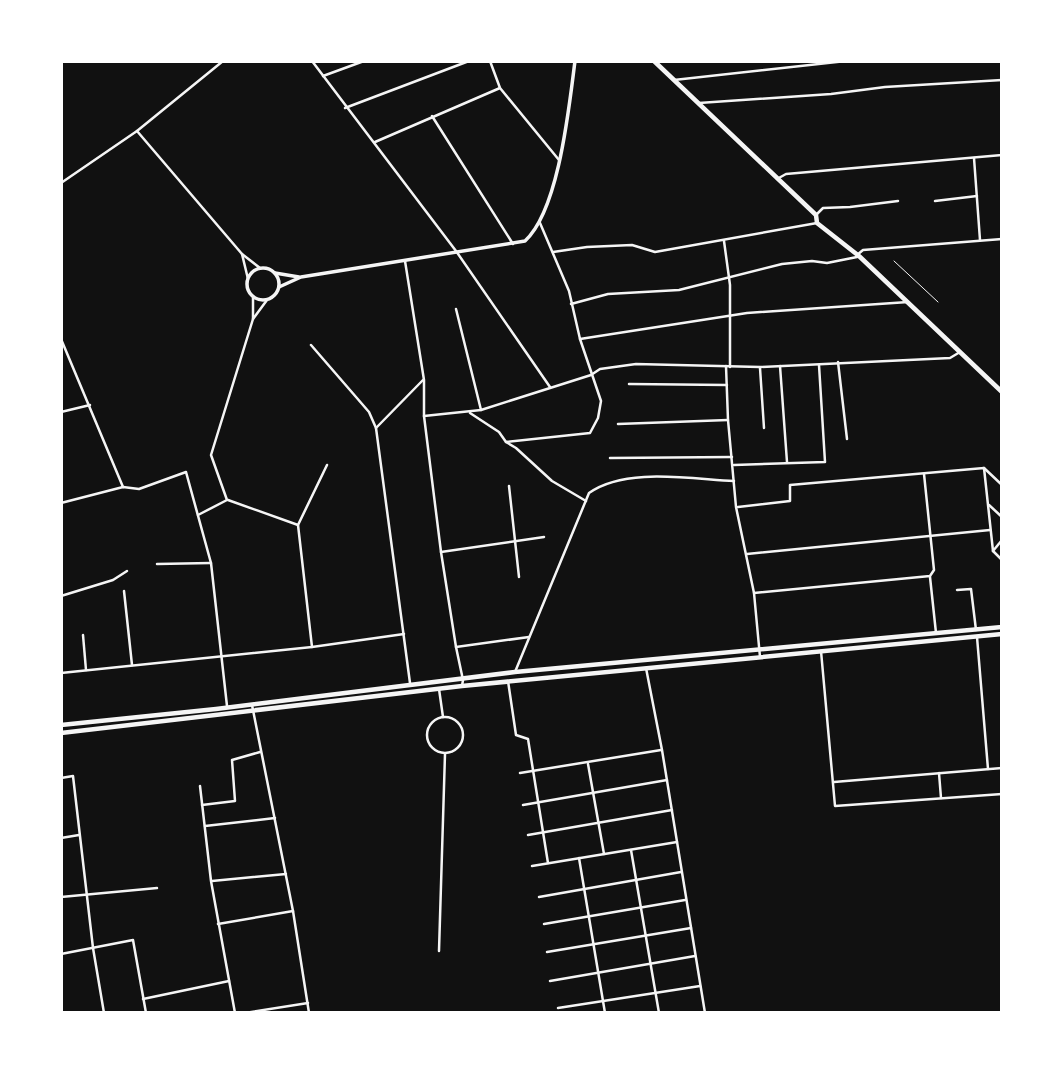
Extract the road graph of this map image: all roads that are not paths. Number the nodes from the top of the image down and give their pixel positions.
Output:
1 (223, 61) edge
2 (312, 61) edge
3 (364, 61) edge
4 (469, 61) edge
5 (575, 61) edge
6 (654, 61) edge
7 (846, 61) edge
8 (491, 62) edge
9 (323, 76) junction
10 (674, 80) junction
11 (1002, 80) edge
12 (500, 88) junction
13 (699, 103) junction
14 (345, 108) junction
15 (432, 117) junction
16 (136, 131) junction
17 (373, 142) junction
18 (1002, 156) edge
19 (974, 158) junction
20 (559, 160) junction
21 (778, 179) junction
22 (61, 183) edge
23 (977, 196) junction
24 (898, 201) dead end
25 (935, 201) dead end
26 (816, 215) junction
27 (540, 223) junction
28 (817, 223) junction
29 (1002, 239) edge
30 (980, 240) junction
31 (723, 241) junction
32 (513, 244) junction
33 (456, 251) junction
34 (553, 252) junction
35 (242, 254) junction
36 (858, 256) junction
37 (405, 261) junction
38 (894, 261) dead end
39 (260, 268) junction
40 (275, 273) junction
41 (301, 277) junction
42 (728, 277) junction
43 (248, 279) junction
44 (279, 287) junction
45 (253, 297) junction
46 (267, 300) junction
47 (908, 302) junction
48 (938, 302) dead end
49 (571, 304) junction
50 (456, 309) dead end
51 (730, 317) junction
52 (253, 318) junction
53 (61, 338) edge
54 (580, 339) junction
55 (311, 345) dead end
56 (960, 352) junction
57 (838, 362) junction
58 (819, 365) junction
59 (780, 366) junction
60 (728, 367) junction
61 (760, 367) junction
62 (592, 375) junction
63 (424, 380) junction
64 (629, 384) dead end
65 (727, 384) junction
66 (550, 387) junction
67 (1002, 392) edge
68 (90, 404) junction
69 (481, 410) junction
70 (61, 412) edge
71 (469, 413) junction
72 (425, 416) junction
73 (728, 419) junction
74 (618, 424) dead end
75 (376, 428) junction
76 (764, 428) dead end
77 (847, 439) dead end
78 (506, 442) junction
79 (732, 457) junction
80 (610, 458) dead end
81 (787, 462) junction
82 (327, 465) dead end
83 (733, 465) junction
84 (984, 468) junction
85 (924, 474) junction
86 (734, 481) junction
87 (1002, 485) edge
88 (509, 486) dead end
89 (123, 487) junction
90 (227, 500) junction
91 (586, 501) junction
92 (61, 503) edge
93 (988, 503) junction
94 (736, 507) junction
95 (197, 516) junction
96 (1002, 517) edge
97 (298, 525) junction
98 (990, 530) junction
99 (930, 536) junction
100 (544, 537) dead end
101 (1002, 540) edge
102 (516, 542) junction
103 (993, 551) junction
104 (441, 552) junction
105 (747, 554) junction
106 (1002, 560) edge
107 (157, 564) dead end
108 (211, 564) junction
109 (127, 571) dead end
110 (930, 576) junction
111 (519, 577) dead end
112 (957, 590) dead end
113 (124, 592) dead end
114 (754, 593) junction
115 (61, 596) edge
116 (1002, 627) edge
117 (976, 630) junction
118 (936, 633) junction
119 (404, 634) junction
120 (1002, 634) edge
121 (83, 635) dead end
122 (977, 636) junction
123 (530, 637) junction
124 (312, 647) junction
125 (456, 648) junction
126 (821, 651) junction
127 (760, 654) junction
128 (220, 655) junction
129 (132, 665) junction
130 (646, 668) junction
131 (86, 670) junction
132 (515, 672) junction
133 (61, 673) edge
134 (508, 681) junction
135 (463, 683) junction
136 (411, 687) junction
137 (439, 689) junction
138 (252, 705) junction
139 (227, 708) junction
140 (254, 711) junction
141 (443, 717) junction
142 (61, 725) edge
143 (61, 733) edge
144 (662, 750) junction
145 (261, 752) junction
146 (445, 754) junction
147 (588, 763) junction
148 (1002, 768) edge
149 (988, 769) junction
150 (533, 770) junction
151 (939, 773) junction
152 (520, 774) dead end
153 (61, 778) edge
154 (667, 780) junction
155 (833, 782) junction
156 (200, 786) dead end
157 (593, 792) junction
158 (1002, 794) edge
159 (941, 798) junction
160 (537, 802) junction
161 (202, 805) junction
162 (523, 805) dead end
163 (672, 810) junction
164 (275, 818) junction
165 (598, 823) junction
166 (204, 827) junction
167 (543, 832) junction
168 (80, 835) junction
169 (528, 835) dead end
170 (61, 838) edge
171 (677, 842) junction
172 (631, 850) junction
173 (604, 854) junction
174 (579, 858) junction
175 (548, 863) junction
176 (532, 866) dead end
177 (682, 872) junction
178 (286, 874) junction
179 (637, 879) junction
180 (211, 881) junction
181 (157, 888) dead end
182 (585, 888) junction
183 (87, 894) junction
184 (61, 897) edge
185 (539, 897) dead end
186 (686, 900) junction
187 (642, 907) junction
188 (293, 911) junction
189 (590, 917) junction
190 (218, 924) junction
191 (544, 924) dead end
192 (691, 928) junction
193 (647, 935) junction
194 (595, 944) junction
195 (93, 948) junction
196 (439, 951) dead end
197 (547, 952) dead end
198 (61, 954) edge
199 (696, 955) junction
200 (652, 963) junction
201 (599, 973) junction
202 (229, 981) junction
203 (550, 981) dead end
204 (701, 986) junction
205 (656, 993) junction
206 (143, 999) junction
207 (603, 1002) junction
208 (308, 1003) junction
209 (558, 1008) dead end
210 (104, 1013) edge
211 (146, 1013) edge
212 (234, 1013) edge
213 (245, 1013) edge
214 (309, 1013) edge
215 (605, 1013) edge
216 (659, 1013) edge
217 (705, 1013) edge

1 - 16 street
2 - 9 street
3 - 9 street
4 - 14 street
5 - 20 street
6 - 10 main road
7 - 10 street
8 - 12 street
9 - 14 street
10 - 13 main road
11 - 13 street
12 - 15 street
12 - 20 street
13 - 21 main road
14 - 17 street
15 - 17 street
15 - 32 street
16 - 22 street
16 - 35 street
17 - 33 street
18 - 19 street
19 - 21 street
19 - 23 street
20 - 27 street
21 - 26 main road
23 - 25 street
23 - 30 street
24 - 26 street
26 - 28 main road
27 - 32 street
27 - 34 street
28 - 31 street
28 - 36 main road
29 - 30 street
30 - 36 street
31 - 34 street
31 - 42 street
32 - 33 street
33 - 37 street
33 - 66 street
34 - 49 street
35 - 39 street
35 - 43 street
36 - 42 street
36 - 47 main road
37 - 41 street
37 - 63 street
38 - 48 lane
39 - 40 street
39 - 43 street
40 - 41 street
40 - 44 street
41 - 44 street
42 - 49 street
42 - 51 street
43 - 45 street
44 - 46 street
45 - 46 street
45 - 52 street
46 - 52 street
47 - 51 street
47 - 56 main road
49 - 54 street
50 - 69 street
51 - 54 street
51 - 60 street
52 - 90 street
53 - 68 street
54 - 62 street
55 - 75 street
56 - 57 street
56 - 67 main road
57 - 58 street
57 - 77 street
58 - 59 street
58 - 81 street
59 - 61 street
59 - 81 street
60 - 61 street
60 - 62 street
60 - 65 street
61 - 76 street
62 - 66 street
62 - 78 street
63 - 72 street
63 - 75 street
64 - 65 street
65 - 73 street
66 - 69 street
68 - 70 street
68 - 89 street
69 - 71 street
71 - 72 street
71 - 78 street
72 - 104 street
73 - 74 street
73 - 79 street
75 - 119 street
78 - 91 street
79 - 80 street
79 - 83 street
81 - 83 street
82 - 97 street
83 - 86 street
84 - 85 street
84 - 87 street
84 - 93 street
85 - 94 street
85 - 99 street
86 - 91 street
86 - 94 street
88 - 102 street
89 - 92 street
89 - 95 street
90 - 95 street
90 - 97 street
91 - 123 street
93 - 96 street
93 - 98 street
94 - 105 street
95 - 108 street
97 - 124 street
98 - 99 street
98 - 103 street
99 - 105 street
99 - 110 street
100 - 102 street
101 - 103 street
102 - 104 street
102 - 111 street
103 - 106 street
104 - 125 street
105 - 114 street
107 - 108 street
108 - 128 street
109 - 115 street
110 - 114 street
110 - 118 street
112 - 117 street
113 - 129 street
114 - 127 street
116 - 117 main road
117 - 118 main road
118 - 127 main road
119 - 124 street
119 - 136 street
120 - 122 main road
121 - 131 street
122 - 126 main road
122 - 149 street
123 - 125 street
123 - 132 street
124 - 128 street
125 - 135 street
126 - 127 main road
126 - 155 street
127 - 130 main road
127 - 132 main road
128 - 129 street
128 - 139 street
129 - 131 street
130 - 134 main road
130 - 144 street
131 - 133 street
132 - 135 main road
134 - 135 main road
134 - 150 street
135 - 136 main road
135 - 137 main road
136 - 138 main road
137 - 140 main road
137 - 141 street
138 - 139 main road
138 - 140 street
139 - 142 main road
140 - 143 main road
140 - 145 street
141 - 146 street
141 - 146 street
144 - 147 street
144 - 154 street
145 - 161 street
145 - 164 street
146 - 196 street
147 - 150 street
147 - 157 street
148 - 149 street
149 - 151 street
150 - 152 street
150 - 160 street
151 - 155 street
151 - 159 street
153 - 168 street
154 - 157 street
154 - 163 street
155 - 159 street
156 - 161 street
157 - 160 street
157 - 165 street
158 - 159 street
160 - 162 street
160 - 167 street
161 - 166 street
163 - 165 street
163 - 171 street
164 - 166 street
164 - 178 street
165 - 167 street
165 - 173 street
166 - 180 street
167 - 169 street
167 - 175 street
168 - 170 street
168 - 183 street
171 - 172 street
171 - 177 street
172 - 173 street
172 - 179 street
173 - 174 street
174 - 175 street
174 - 182 street
175 - 176 street
177 - 179 street
177 - 186 street
178 - 180 street
178 - 188 street
179 - 182 street
179 - 187 street
180 - 190 street
181 - 183 street
182 - 185 street
182 - 189 street
183 - 184 street
183 - 195 street
186 - 187 street
186 - 192 street
187 - 189 street
187 - 193 street
188 - 190 street
188 - 208 street
189 - 191 street
189 - 194 street
190 - 202 street
192 - 193 street
192 - 199 street
193 - 194 street
193 - 200 street
194 - 197 street
194 - 201 street
195 - 198 street
195 - 206 street
195 - 210 street
199 - 200 street
199 - 204 street
200 - 201 street
200 - 205 street
201 - 203 street
201 - 207 street
202 - 206 street
202 - 212 street
204 - 205 street
204 - 217 street
205 - 207 street
205 - 216 street
206 - 211 street
207 - 209 street
207 - 215 street
208 - 213 street
208 - 214 street

